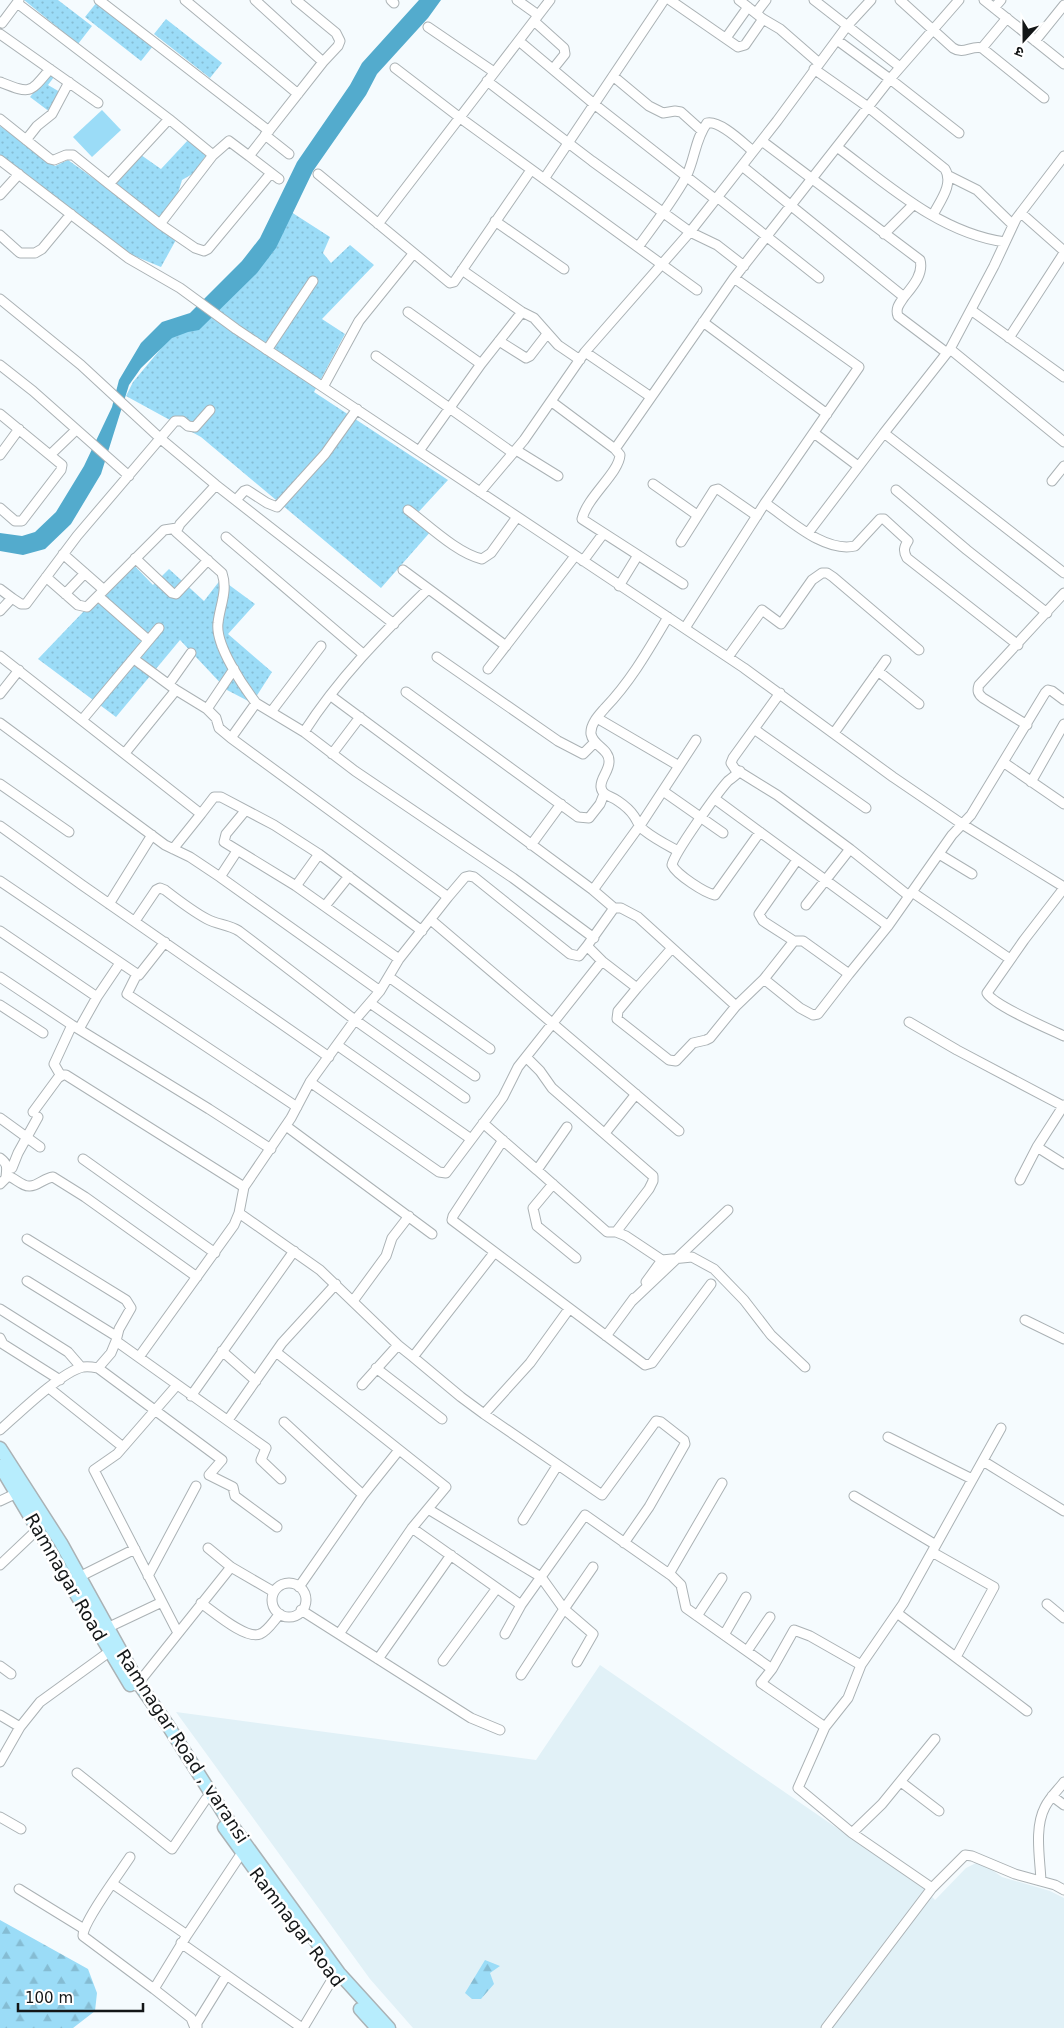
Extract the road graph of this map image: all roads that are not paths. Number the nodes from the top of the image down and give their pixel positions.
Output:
1 (99, 0) edge
2 (185, 0) edge
3 (255, 0) edge
4 (296, 0) edge
5 (517, 0) edge
6 (550, 0) edge
7 (739, 0) edge
8 (766, 0) edge
9 (872, 0) edge
10 (900, 0) edge
11 (958, 0) edge
12 (984, 0) edge
13 (1002, 0) edge
14 (664, 1) edge
15 (818, 1) edge
16 (18, 2) edge
17 (1064, 5) edge
18 (748, 7) junction
19 (994, 8) junction
20 (759, 16) junction
21 (536, 18) junction
22 (1007, 18) junction
23 (1, 24) edge
24 (847, 26) junction
25 (428, 27) dead end
26 (934, 30) junction
27 (0, 34) edge
28 (726, 38) junction
29 (837, 40) junction
30 (518, 41) junction
31 (1035, 41) junction
32 (982, 48) junction
33 (323, 62) junction
34 (1064, 64) edge
35 (817, 66) junction
36 (900, 67) junction
37 (395, 68) dead end
38 (553, 69) junction
39 (50, 70) junction
40 (494, 72) junction
41 (613, 76) junction
42 (890, 79) junction
43 (487, 81) junction
44 (0, 82) edge
45 (69, 82) junction
46 (298, 94) junction
47 (1044, 98) dead end
48 (98, 103) dead end
49 (594, 104) junction
50 (868, 107) junction
51 (459, 117) junction
52 (0, 119) edge
53 (169, 119) junction
54 (702, 130) junction
55 (267, 133) junction
56 (959, 133) dead end
57 (26, 140) junction
58 (762, 141) junction
59 (568, 142) junction
60 (837, 147) junction
61 (753, 151) junction
62 (289, 154) dead end
63 (213, 155) junction
64 (249, 156) junction
65 (1064, 156) edge
66 (0, 160) edge
67 (742, 166) junction
68 (531, 170) junction
69 (271, 173) junction
70 (19, 174) junction
71 (318, 174) dead end
72 (686, 176) junction
73 (949, 176) junction
74 (279, 179) dead end
75 (544, 179) junction
76 (812, 180) junction
77 (109, 184) junction
78 (0, 195) edge
79 (716, 198) junction
80 (914, 204) junction
81 (791, 206) junction
82 (1020, 212) junction
83 (664, 213) junction
84 (71, 214) junction
85 (933, 215) junction
86 (495, 221) junction
87 (160, 224) junction
88 (378, 224) junction
89 (1013, 225) junction
90 (690, 232) junction
91 (884, 234) junction
92 (0, 235) edge
93 (767, 236) junction
94 (1005, 242) junction
95 (638, 247) junction
96 (1064, 252) edge
97 (413, 254) junction
98 (661, 264) junction
99 (744, 266) junction
100 (564, 269) dead end
101 (462, 270) junction
102 (734, 278) junction
103 (819, 278) dead end
104 (313, 282) dead end
105 (696, 290) dead end
106 (904, 297) junction
107 (0, 299) edge
108 (971, 310) junction
109 (408, 312) dead end
110 (522, 312) junction
111 (703, 322) junction
112 (547, 334) junction
113 (1009, 338) junction
114 (499, 341) junction
115 (267, 350) junction
116 (948, 351) junction
117 (376, 356) dead end
118 (582, 356) junction
119 (481, 364) junction
120 (2, 370) edge
121 (1064, 377) edge
122 (323, 387) junction
123 (651, 397) junction
124 (552, 402) junction
125 (357, 409) junction
126 (451, 409) junction
127 (210, 410) dead end
128 (0, 414) edge
129 (827, 414) junction
130 (19, 430) junction
131 (76, 430) junction
132 (814, 433) junction
133 (884, 433) junction
134 (161, 438) junction
135 (1064, 442) edge
136 (615, 449) junction
137 (419, 451) junction
138 (515, 451) junction
139 (0, 455) edge
140 (50, 455) junction
141 (858, 466) junction
142 (1064, 466) edge
143 (129, 476) junction
144 (558, 476) dead end
145 (1052, 480) dead end
146 (653, 484) dead end
147 (216, 485) junction
148 (896, 490) dead end
149 (480, 492) junction
150 (236, 500) junction
151 (765, 503) junction
152 (0, 508) edge
153 (408, 510) dead end
154 (697, 515) junction
155 (757, 516) junction
156 (518, 517) junction
157 (177, 528) junction
158 (808, 533) junction
159 (603, 534) junction
160 (226, 537) dead end
161 (681, 542) dead end
162 (63, 554) junction
163 (638, 555) junction
164 (135, 558) junction
165 (579, 559) junction
166 (208, 560) junction
167 (403, 570) dead end
168 (85, 573) junction
169 (1064, 574) edge
170 (46, 577) junction
171 (683, 584) dead end
172 (619, 586) junction
173 (0, 589) edge
174 (427, 590) junction
175 (101, 593) junction
176 (1064, 593) edge
177 (65, 594) junction
178 (12, 598) junction
179 (0, 611) edge
180 (1047, 613) junction
181 (668, 618) junction
182 (394, 624) junction
183 (159, 628) dead end
184 (685, 628) junction
185 (148, 640) junction
186 (1018, 645) junction
187 (321, 646) dead end
188 (506, 646) junction
189 (919, 650) dead end
190 (191, 653) dead end
191 (363, 654) junction
192 (0, 656) edge
193 (436, 657) dead end
194 (728, 657) junction
195 (134, 659) junction
196 (886, 660) dead end
197 (234, 669) junction
198 (488, 669) dead end
199 (19, 670) junction
200 (878, 671) junction
201 (172, 687) junction
202 (406, 692) dead end
203 (780, 692) junction
204 (0, 694) edge
205 (331, 696) junction
206 (1064, 700) edge
207 (256, 703) junction
208 (919, 704) dead end
209 (207, 709) junction
210 (271, 712) junction
211 (360, 717) junction
212 (597, 718) junction
213 (82, 720) junction
214 (0, 723) edge
215 (1064, 724) edge
216 (1027, 725) junction
217 (754, 729) junction
218 (304, 732) junction
219 (834, 733) junction
220 (231, 738) junction
221 (696, 740) dead end
222 (595, 742) junction
223 (125, 753) junction
224 (332, 754) junction
225 (1003, 762) junction
226 (679, 766) junction
227 (740, 771) junction
228 (1031, 782) junction
229 (0, 784) edge
230 (663, 791) junction
231 (604, 794) junction
232 (715, 799) junction
233 (561, 804) junction
234 (1064, 804) edge
235 (866, 808) dead end
236 (245, 811) junction
237 (201, 814) junction
238 (702, 818) junction
239 (962, 824) junction
240 (0, 826) edge
241 (639, 826) junction
242 (69, 832) dead end
243 (760, 832) junction
244 (723, 833) dead end
245 (152, 835) junction
246 (532, 845) junction
247 (173, 849) junction
248 (850, 849) junction
249 (237, 851) junction
250 (678, 851) junction
251 (319, 854) junction
252 (938, 854) junction
253 (797, 860) junction
254 (972, 874) dead end
255 (349, 876) junction
256 (220, 877) junction
257 (824, 880) junction
258 (0, 881) edge
259 (296, 886) junction
260 (1064, 887) edge
261 (593, 890) junction
262 (910, 894) junction
263 (448, 897) junction
264 (109, 904) junction
265 (806, 905) dead end
266 (325, 906) junction
267 (614, 908) junction
268 (431, 920) junction
269 (135, 921) junction
270 (888, 926) junction
271 (0, 931) edge
272 (422, 932) junction
273 (594, 938) junction
274 (794, 941) junction
275 (165, 942) junction
276 (588, 946) junction
277 (672, 948) junction
278 (400, 959) junction
279 (1010, 959) junction
280 (602, 961) junction
281 (120, 963) junction
282 (136, 974) junction
283 (849, 974) junction
284 (0, 977) edge
285 (389, 977) junction
286 (764, 979) junction
287 (637, 988) junction
288 (380, 991) junction
289 (97, 997) junction
290 (370, 1003) junction
291 (0, 1005) edge
292 (736, 1006) junction
293 (355, 1020) junction
294 (909, 1022) dead end
295 (553, 1024) junction
296 (76, 1027) junction
297 (43, 1034) dead end
298 (1064, 1036) edge
299 (338, 1045) junction
300 (490, 1049) dead end
301 (328, 1057) junction
302 (526, 1057) junction
303 (61, 1076) junction
304 (475, 1076) dead end
305 (310, 1082) junction
306 (636, 1094) junction
307 (465, 1098) dead end
308 (1064, 1106) edge
309 (297, 1107) junction
310 (0, 1118) edge
311 (483, 1123) junction
312 (286, 1126) junction
313 (567, 1127) dead end
314 (679, 1131) dead end
315 (604, 1133) junction
316 (26, 1137) junction
317 (471, 1140) junction
318 (503, 1140) junction
319 (40, 1147) dead end
320 (1038, 1147) junction
321 (270, 1149) junction
322 (0, 1158) edge
323 (82, 1159) dead end
324 (1064, 1164) edge
325 (12, 1168) dead end
326 (537, 1170) junction
327 (3, 1180) edge
328 (1020, 1180) dead end
329 (552, 1184) junction
330 (244, 1187) junction
331 (728, 1210) dead end
332 (239, 1213) junction
333 (409, 1216) junction
334 (616, 1232) junction
335 (432, 1234) dead end
336 (27, 1239) dead end
337 (294, 1251) junction
338 (215, 1253) junction
339 (494, 1253) junction
340 (576, 1258) dead end
341 (677, 1259) junction
342 (662, 1260) junction
343 (197, 1277) junction
344 (27, 1281) dead end
345 (336, 1284) junction
346 (711, 1284) dead end
347 (353, 1301) junction
348 (631, 1302) junction
349 (569, 1309) junction
350 (0, 1310) edge
351 (0, 1314) edge
352 (1025, 1320) dead end
353 (606, 1336) junction
354 (0, 1338) edge
355 (116, 1339) junction
356 (1064, 1339) edge
357 (398, 1345) junction
358 (222, 1351) junction
359 (276, 1352) junction
360 (139, 1357) junction
361 (413, 1357) junction
362 (81, 1367) junction
363 (805, 1367) dead end
364 (98, 1368) junction
365 (376, 1368) junction
366 (60, 1380) junction
367 (256, 1380) junction
368 (177, 1385) junction
369 (362, 1385) dead end
370 (49, 1388) junction
371 (191, 1396) junction
372 (154, 1411) junction
373 (484, 1414) junction
374 (442, 1419) dead end
375 (228, 1420) junction
376 (284, 1422) dead end
377 (1001, 1428) dead end
378 (0, 1430) edge
379 (888, 1437) dead end
380 (123, 1447) junction
381 (0, 1448) edge
382 (399, 1450) junction
383 (983, 1461) junction
384 (0, 1466) edge
385 (557, 1466) junction
386 (280, 1479) dead end
387 (972, 1479) junction
388 (722, 1482) dead end
389 (196, 1486) dead end
390 (17, 1493) junction
391 (363, 1495) junction
392 (854, 1496) dead end
393 (0, 1501) edge
394 (428, 1509) junction
395 (1064, 1511) edge
396 (523, 1520) dead end
397 (277, 1527) dead end
398 (412, 1528) junction
399 (38, 1529) junction
400 (624, 1543) junction
401 (208, 1548) dead end
402 (135, 1549) junction
403 (934, 1549) junction
404 (451, 1555) junction
405 (0, 1565) edge
406 (231, 1567) junction
407 (593, 1568) dead end
408 (669, 1574) junction
409 (148, 1576) junction
410 (79, 1577) junction
411 (541, 1577) junction
412 (722, 1578) dead end
413 (299, 1586) junction
414 (497, 1588) junction
415 (274, 1592) junction
416 (746, 1597) dead end
417 (162, 1602) junction
418 (201, 1603) junction
419 (1047, 1604) dead end
420 (522, 1605) junction
421 (564, 1609) junction
422 (301, 1610) junction
423 (897, 1613) junction
424 (280, 1614) junction
425 (697, 1616) junction
426 (770, 1617) dead end
427 (1064, 1618) edge
428 (107, 1628) junction
429 (178, 1633) junction
430 (339, 1634) junction
431 (505, 1634) dead end
432 (724, 1635) junction
433 (747, 1651) junction
434 (109, 1652) junction
435 (956, 1658) junction
436 (378, 1659) junction
437 (443, 1661) dead end
438 (578, 1662) dead end
439 (862, 1664) junction
440 (0, 1666) edge
441 (772, 1669) junction
442 (11, 1674) dead end
443 (521, 1675) dead end
444 (136, 1686) junction
445 (1027, 1711) dead end
446 (0, 1715) edge
447 (20, 1727) junction
448 (825, 1727) junction
449 (500, 1730) dead end
450 (935, 1739) dead end
451 (0, 1762) edge
452 (77, 1773) dead end
453 (901, 1782) junction
454 (1064, 1782) edge
455 (1052, 1796) junction
456 (206, 1799) junction
457 (1064, 1805) edge
458 (938, 1811) dead end
459 (0, 1817) edge
460 (21, 1829) dead end
461 (852, 1833) junction
462 (241, 1854) junction
463 (130, 1857) dead end
464 (1041, 1881) junction
465 (113, 1884) junction
466 (932, 1888) junction
467 (20, 1889) dead end
468 (1064, 1890) edge
469 (84, 1929) junction
470 (187, 1935) junction
471 (181, 1943) junction
472 (226, 1976) junction
473 (334, 1978) junction
474 (154, 1989) junction
475 (373, 2027) edge
476 (196, 2028) edge
477 (302, 2028) edge
478 (389, 2028) edge
479 (826, 2028) edge

1 - 55 street
2 - 46 street
3 - 33 street
4 - 33 street
5 - 21 street
6 - 21 street
7 - 18 street
8 - 20 street
9 - 24 street
10 - 26 street
11 - 26 street
12 - 19 street
13 - 19 street
14 - 28 street
14 - 41 street
15 - 24 street
16 - 23 street
16 - 53 street
17 - 31 street
18 - 20 street
18 - 28 street
19 - 22 street
20 - 28 street
20 - 35 street
21 - 30 street
21 - 38 street
22 - 31 street
22 - 32 street
24 - 29 street
24 - 36 street
25 - 40 street
26 - 32 street
26 - 36 street
27 - 39 street
29 - 35 street
29 - 42 street
30 - 38 street
30 - 40 street
31 - 34 street
32 - 47 street
33 - 46 street
35 - 50 street
35 - 58 street
36 - 42 street
37 - 51 street
38 - 49 street
39 - 44 street
39 - 45 street
40 - 43 street
41 - 49 street
41 - 54 street
42 - 50 street
42 - 56 street
43 - 51 street
43 - 59 street
45 - 48 street
45 - 57 street
46 - 55 street
49 - 59 street
49 - 72 street
50 - 60 street
50 - 73 street
51 - 68 street
51 - 88 street
52 - 57 street
53 - 63 street
53 - 77 street
54 - 61 street
54 - 72 street
55 - 62 street
55 - 64 street
57 - 77 street
58 - 61 street
58 - 76 street
59 - 75 street
59 - 83 street
60 - 76 street
60 - 80 street
61 - 67 street
63 - 64 street
63 - 87 street
64 - 69 street
65 - 82 street
66 - 70 street
67 - 79 street
67 - 81 street
68 - 75 street
68 - 86 street
69 - 74 street
69 - 87 street
70 - 78 street
70 - 84 street
71 - 88 street
72 - 79 street
72 - 83 street
73 - 85 street
73 - 89 street
75 - 95 street
76 - 81 street
76 - 91 street
77 - 87 street
79 - 90 street
79 - 93 street
80 - 85 street
80 - 91 street
81 - 93 street
81 - 106 street
82 - 89 street
82 - 96 street
83 - 90 street
83 - 95 street
84 - 92 street
84 - 115 street
85 - 94 street
86 - 100 street
86 - 101 street
88 - 97 street
89 - 94 street
90 - 98 street
90 - 99 street
91 - 106 street
93 - 99 street
93 - 103 street
94 - 108 street
95 - 98 street
96 - 113 street
97 - 101 street
97 - 122 street
98 - 105 street
98 - 118 street
99 - 102 street
101 - 110 street
102 - 111 street
102 - 129 street
104 - 115 street
106 - 116 street
107 - 134 street
108 - 113 street
108 - 116 street
109 - 119 street
110 - 112 street
110 - 114 street
111 - 123 street
111 - 129 street
112 - 114 street
112 - 118 street
113 - 121 street
114 - 119 street
115 - 122 street
116 - 133 street
116 - 135 street
117 - 126 street
118 - 123 street
118 - 124 street
119 - 126 street
120 - 131 street
122 - 125 street
123 - 136 street
124 - 136 street
124 - 138 street
125 - 137 street
125 - 150 street
126 - 137 street
126 - 138 street
127 - 134 street
128 - 130 street
129 - 132 street
130 - 139 street
130 - 140 street
131 - 140 street
131 - 143 street
132 - 141 street
132 - 151 street
133 - 141 street
133 - 169 street
134 - 143 street
134 - 147 street
136 - 159 street
137 - 149 street
138 - 144 street
138 - 149 street
140 - 152 street
141 - 158 street
142 - 145 street
143 - 162 street
146 - 154 street
147 - 150 street
147 - 157 street
148 - 180 street
149 - 156 street
150 - 182 street
151 - 155 street
151 - 158 street
153 - 156 street
154 - 155 street
154 - 161 street
155 - 184 street
156 - 165 street
157 - 164 street
157 - 166 street
158 - 186 street
159 - 163 street
159 - 165 street
160 - 191 street
162 - 168 street
162 - 170 street
163 - 171 street
163 - 172 street
164 - 166 street
164 - 175 street
165 - 172 street
165 - 188 street
166 - 197 street
167 - 174 street
168 - 175 street
168 - 177 street
170 - 177 street
170 - 178 street
172 - 181 street
173 - 178 street
174 - 182 street
174 - 188 street
175 - 177 street
175 - 185 street
176 - 180 street
178 - 179 street
180 - 186 street
181 - 184 street
181 - 212 street
182 - 191 street
183 - 185 street
184 - 194 street
185 - 195 street
186 - 216 street
187 - 210 street
188 - 198 street
189 - 194 street
190 - 201 street
191 - 205 street
192 - 199 street
193 - 222 street
194 - 203 street
195 - 201 street
195 - 213 street
196 - 200 street
197 - 207 street
197 - 209 street
199 - 204 street
199 - 213 street
200 - 208 street
200 - 219 street
201 - 209 street
201 - 223 street
202 - 233 street
203 - 217 street
203 - 219 street
205 - 211 street
205 - 218 street
206 - 216 street
207 - 210 street
207 - 220 street
209 - 220 street
210 - 218 street
211 - 224 street
211 - 246 street
212 - 222 street
212 - 226 street
213 - 223 street
214 - 245 street
215 - 228 street
216 - 225 street
217 - 227 street
217 - 235 street
218 - 224 street
219 - 239 street
220 - 263 street
221 - 226 street
222 - 231 street
223 - 237 street
224 - 273 street
225 - 228 street
225 - 239 street
226 - 230 street
227 - 232 street
227 - 248 street
228 - 234 street
229 - 242 street
230 - 238 street
230 - 241 street
231 - 233 street
231 - 241 street
232 - 238 street
232 - 243 street
233 - 246 street
236 - 237 street
236 - 249 street
236 - 251 street
237 - 247 street
238 - 244 street
238 - 250 street
239 - 252 street
239 - 260 street
240 - 264 street
241 - 250 street
241 - 261 street
243 - 250 street
243 - 253 street
245 - 247 street
245 - 264 street
246 - 261 street
247 - 256 street
248 - 257 street
248 - 262 street
249 - 256 street
249 - 259 street
251 - 255 street
251 - 259 street
252 - 254 street
252 - 262 street
253 - 257 street
253 - 274 street
255 - 266 street
255 - 272 street
256 - 288 street
257 - 265 street
257 - 270 street
258 - 281 street
259 - 266 street
260 - 279 street
261 - 267 street
262 - 270 street
262 - 279 street
263 - 268 street
263 - 276 street
264 - 269 street
266 - 278 street
267 - 273 street
267 - 277 street
268 - 272 street
268 - 295 street
269 - 275 street
269 - 293 street
270 - 283 street
271 - 289 street
272 - 278 street
273 - 276 street
274 - 283 street
274 - 286 street
275 - 282 street
275 - 301 street
276 - 280 street
277 - 287 street
277 - 292 street
278 - 285 street
279 - 298 street
280 - 287 street
280 - 295 street
281 - 282 street
281 - 289 street
282 - 309 street
283 - 286 street
284 - 296 street
285 - 288 street
285 - 300 street
286 - 292 street
287 - 292 street
288 - 290 street
289 - 296 street
290 - 293 street
290 - 304 street
291 - 297 street
293 - 299 street
293 - 307 street
294 - 308 street
295 - 302 street
295 - 306 street
296 - 303 street
296 - 321 street
299 - 301 street
299 - 317 street
301 - 305 street
302 - 311 street
302 - 315 street
303 - 316 street
303 - 330 street
305 - 309 street
305 - 317 street
306 - 314 street
306 - 315 street
308 - 320 street
309 - 312 street
310 - 316 street
311 - 317 street
311 - 318 street
312 - 321 street
312 - 333 street
313 - 326 street
315 - 334 street
316 - 319 street
316 - 325 street
318 - 326 street
318 - 339 street
320 - 324 street
320 - 328 street
321 - 330 street
322 - 327 street
323 - 338 street
326 - 329 street
327 - 343 street
329 - 334 street
329 - 340 street
330 - 332 street
331 - 341 street
332 - 337 street
332 - 338 street
333 - 335 street
333 - 347 street
334 - 342 street
336 - 355 street
337 - 345 street
337 - 358 street
338 - 343 street
339 - 349 street
339 - 361 street
341 - 342 street
341 - 348 street
341 - 363 street
342 - 348 street
343 - 360 street
344 - 355 street
345 - 347 street
345 - 359 street
346 - 353 street
347 - 357 street
348 - 353 street
349 - 353 street
349 - 373 street
350 - 351 street
350 - 362 street
352 - 356 street
354 - 366 street
355 - 360 street
355 - 364 street
357 - 361 street
357 - 365 street
358 - 367 street
358 - 371 street
359 - 367 street
359 - 382 street
360 - 368 street
361 - 373 street
362 - 364 street
362 - 366 street
364 - 372 street
365 - 369 street
365 - 374 street
366 - 370 street
367 - 375 street
368 - 371 street
368 - 372 street
370 - 378 street
370 - 380 street
371 - 375 street
372 - 380 street
372 - 397 street
373 - 385 street
375 - 386 street
376 - 391 street
377 - 383 street
379 - 387 street
380 - 402 street
381 - 410 main road, Ramnagar Road , varansi
382 - 391 street
382 - 394 street
383 - 387 street
383 - 395 street
384 - 390 main road, Ramnagar Road
385 - 396 street
385 - 400 street
387 - 403 street
388 - 408 street
389 - 409 street
390 - 393 street
390 - 399 main road, Ramnagar Road
391 - 413 street
392 - 403 street
394 - 398 street
394 - 411 street
398 - 404 street
398 - 430 street
399 - 405 street
399 - 434 main road, Ramnagar Road
400 - 408 street
400 - 411 street
401 - 406 street
402 - 409 street
402 - 410 street
403 - 423 street
403 - 435 street
404 - 414 street
404 - 436 street
406 - 415 street
406 - 418 street
407 - 421 street
408 - 425 street
409 - 417 street
410 - 428 main road, Ramnagar Road , varansi
411 - 420 street
411 - 421 street
412 - 425 street
413 - 415 street
413 - 422 street
414 - 420 street
414 - 437 street
415 - 424 street
416 - 432 street
417 - 428 street
417 - 429 street
418 - 424 street
418 - 429 street
419 - 427 street
420 - 431 street
421 - 438 street
421 - 443 street
422 - 424 street
422 - 430 street
423 - 435 street
423 - 439 street
425 - 432 street
426 - 433 street
428 - 444 main road, Ramnagar Road , varansi
429 - 444 street
430 - 436 street
432 - 433 street
433 - 441 street
434 - 444 main road, Ramnagar Road
434 - 447 street
435 - 445 street
436 - 449 street
439 - 441 street
439 - 448 street
440 - 442 street
441 - 448 street
444 - 456 main road, Ramnagar Road
444 - 478 main road, Ramnagar Road , varansi
446 - 447 street
447 - 451 street
448 - 461 street
450 - 453 street
452 - 456 street
453 - 458 street
453 - 461 street
454 - 455 street
455 - 457 street
455 - 464 street
456 - 462 main road, Ramnagar Road
459 - 460 street
461 - 466 street
462 - 470 street
462 - 473 main road, Ramnagar Road
463 - 465 street
464 - 466 street
464 - 468 street
465 - 469 street
465 - 470 street
466 - 479 street
467 - 469 street
469 - 474 street
470 - 471 street
471 - 472 street
471 - 474 street
472 - 476 street
472 - 477 street
473 - 475 main road, Ramnagar Road
473 - 477 street
474 - 476 street

